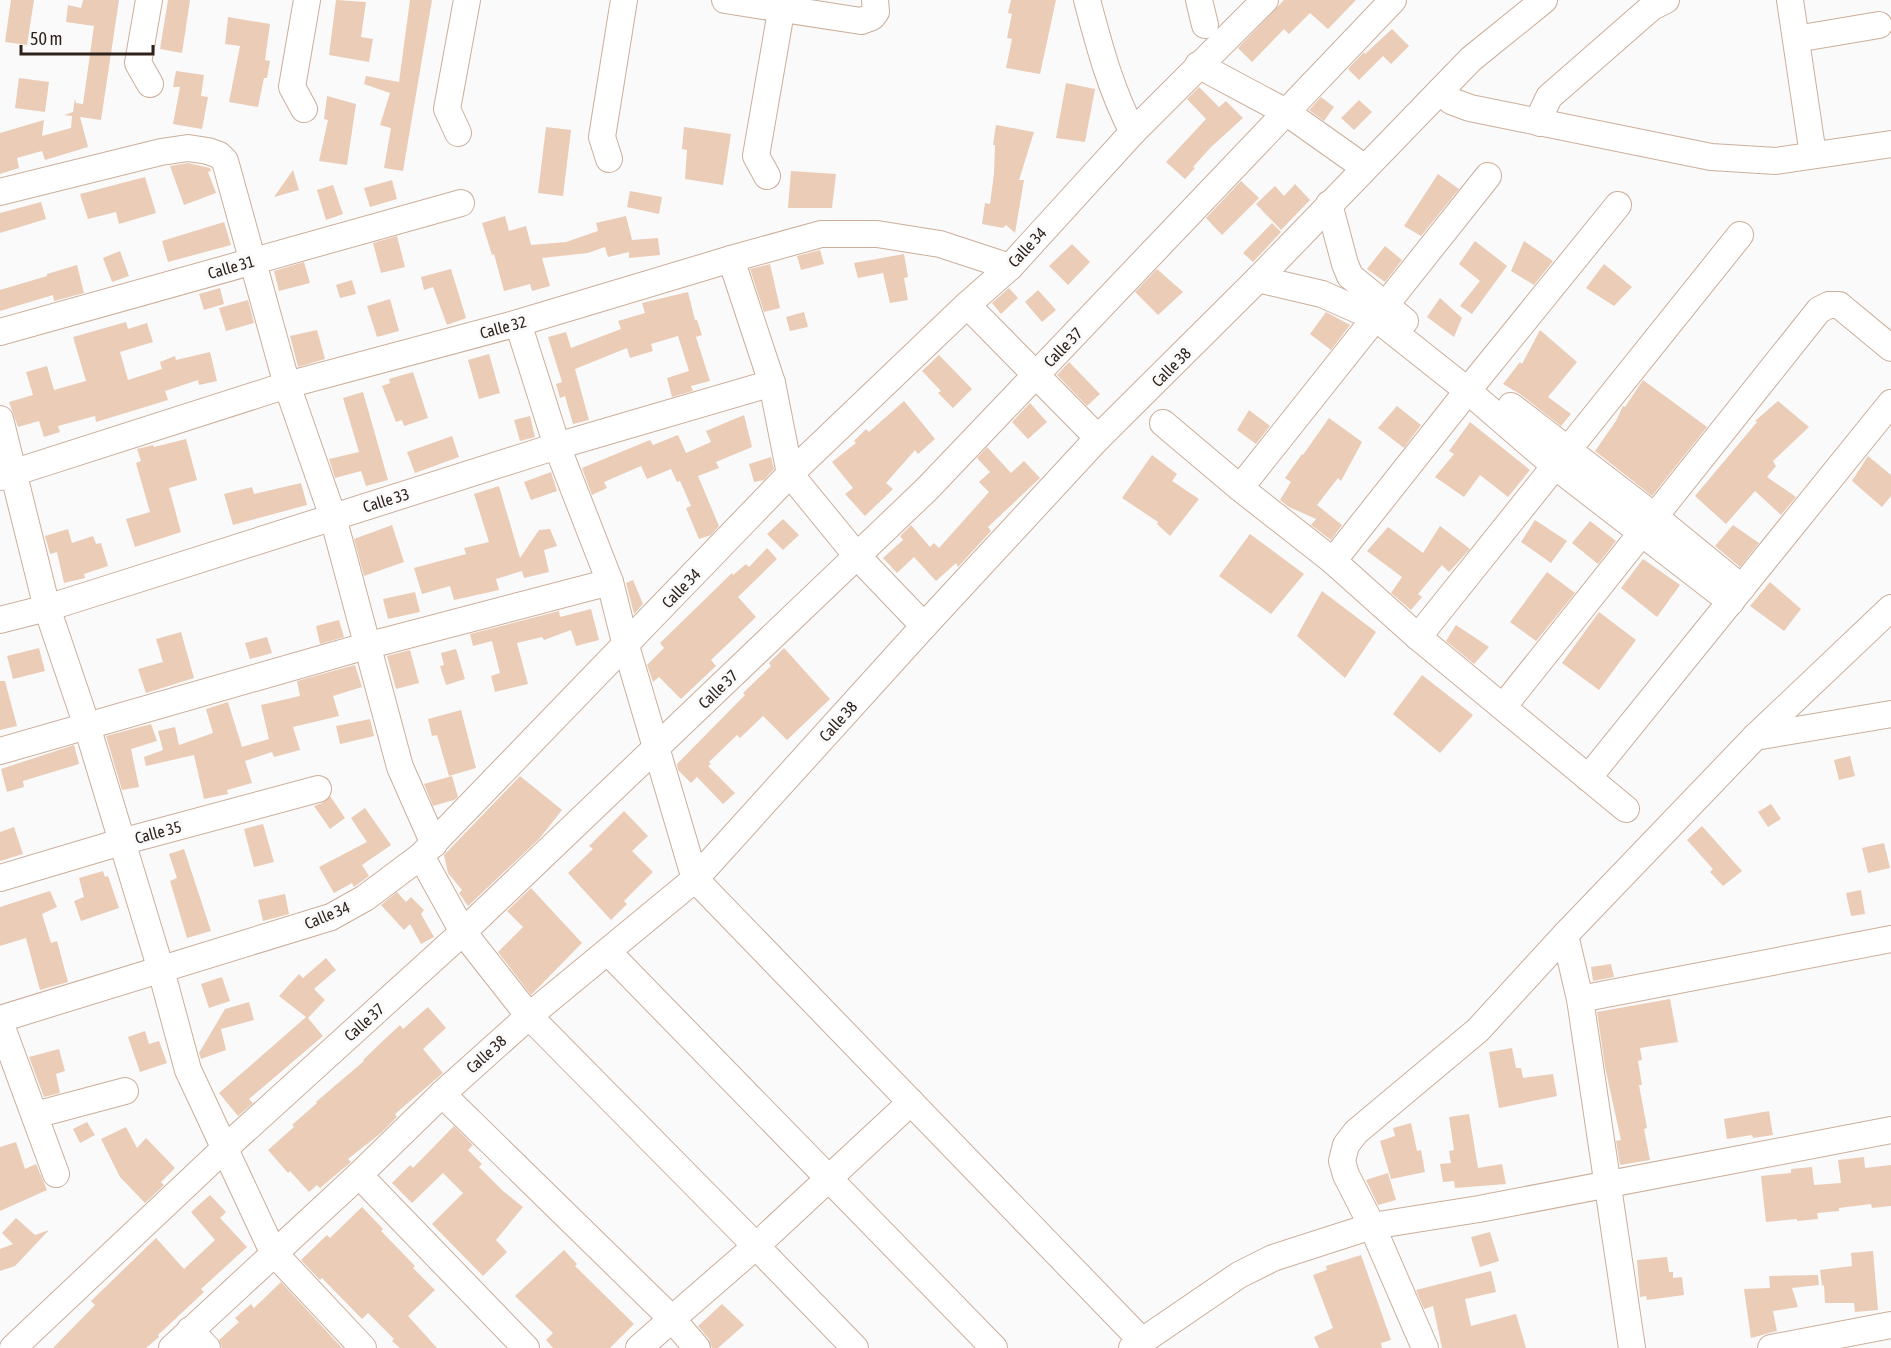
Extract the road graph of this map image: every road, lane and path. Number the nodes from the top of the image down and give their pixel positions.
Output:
1 (149, 0) edge
2 (307, 0) edge
3 (466, 0) edge
4 (624, 0) edge
5 (724, 0) edge
6 (875, 0) edge
7 (1087, 0) edge
8 (1199, 0) edge
9 (1265, 0) edge
10 (1393, 0) edge
11 (1544, 0) edge
12 (1666, 0) edge
13 (1790, 0) edge
14 (782, 5) edge
15 (1204, 25) dead end
16 (1879, 25) dead end
17 (1796, 39) junction
18 (1198, 65) junction
19 (150, 84) dead end
20 (1440, 91) junction
21 (304, 109) dead end
22 (1286, 112) junction
23 (1540, 123) junction
24 (458, 132) dead end
25 (1134, 132) junction
26 (1891, 144) edge
27 (1813, 155) junction
28 (609, 159) dead end
29 (1365, 168) junction
30 (767, 176) dead end
31 (1488, 176) dead end
32 (0, 192) edge
33 (461, 203) dead end
34 (1329, 204) junction
35 (1618, 205) dead end
36 (1740, 235) dead end
37 (731, 259) junction
38 (253, 261) junction
39 (1010, 267) junction
40 (1258, 279) junction
41 (967, 304) junction
42 (1381, 312) junction
43 (518, 323) junction
44 (0, 332) edge
45 (1891, 348) edge
46 (1036, 375) junction
47 (772, 383) junction
48 (287, 385) junction
49 (1472, 385) junction
50 (1891, 403) edge
51 (0, 419) edge
52 (1163, 423) dead end
53 (1098, 438) junction
54 (557, 446) junction
55 (1561, 458) junction
56 (790, 474) junction
57 (6, 475) edge
58 (1240, 488) junction
59 (333, 517) junction
60 (1648, 525) junction
61 (856, 556) junction
62 (1334, 561) junction
63 (610, 582) junction
64 (1736, 595) junction
65 (46, 608) junction
66 (1891, 608) edge
67 (0, 620) edge
68 (924, 626) junction
69 (1418, 637) junction
70 (366, 646) junction
71 (626, 646) junction
72 (1503, 707) junction
73 (1891, 714) edge
74 (87, 726) junction
75 (1755, 737) junction
76 (656, 747) junction
77 (0, 751) edge
78 (1588, 778) junction
79 (318, 789) dead end
80 (1626, 809) dead end
81 (121, 842) junction
82 (428, 850) junction
83 (0, 878) edge
84 (695, 879) junction
85 (463, 932) junction
86 (1564, 935) junction
87 (1891, 939) edge
88 (608, 952) junction
89 (161, 970) junction
90 (1580, 999) junction
91 (529, 1016) junction
92 (0, 1021) edge
93 (125, 1091) dead end
94 (442, 1094) junction
95 (911, 1102) junction
96 (35, 1115) junction
97 (1891, 1130) edge
98 (223, 1150) junction
99 (56, 1174) dead end
100 (359, 1175) junction
101 (828, 1178) junction
102 (1606, 1184) junction
103 (1372, 1226) junction
104 (756, 1246) junction
105 (273, 1252) junction
106 (672, 1319) junction
107 (1891, 1326) edge
108 (199, 1339) edge
109 (1137, 1345) edge
110 (13, 1348) edge
111 (172, 1348) edge
112 (363, 1348) edge
113 (526, 1348) edge
114 (639, 1348) edge
115 (697, 1348) edge
116 (855, 1348) edge
117 (994, 1348) edge
118 (1425, 1348) edge
119 (1632, 1348) edge
120 (1771, 1348) edge

1 - 19 street
2 - 21 street
3 - 24 street
4 - 28 street
5 - 14 street
6 - 14 street
7 - 25 street
8 - 15 street
9 - 18 street, Calle 34
10 - 22 street, Calle 37
11 - 20 street, Calle 38
12 - 23 street
13 - 17 street
14 - 30 street
16 - 17 street
17 - 27 street
18 - 22 street
18 - 25 street, Calle 34
20 - 23 street
20 - 29 street, Calle 38
22 - 29 street
22 - 46 street, Calle 37
23 - 27 street
25 - 39 street, Calle 34
26 - 27 street
29 - 34 street, Calle 38
31 - 42 street
32 - 38 street
33 - 38 street, Calle 31
34 - 40 street, Calle 38
34 - 42 street
35 - 49 street
36 - 55 street
37 - 39 street, Calle 32
37 - 43 street, Calle 32
37 - 47 street
38 - 44 street, Calle 31
38 - 48 street
39 - 41 street, Calle 34
40 - 42 street
40 - 53 street, Calle 38
41 - 46 street
41 - 56 street, Calle 34
42 - 49 street
42 - 58 street
43 - 48 street, Calle 32
43 - 54 street
45 - 60 street
46 - 53 street
46 - 61 street, Calle 37
47 - 54 street, Calle 33
47 - 56 street
48 - 57 street, Calle 32
48 - 59 street
49 - 55 street
49 - 62 street
50 - 64 street
51 - 57 street
52 - 58 street
53 - 68 street, Calle 38
54 - 59 street, Calle 33
54 - 63 street
55 - 60 street
55 - 69 street
56 - 61 street
56 - 71 street, Calle 34
57 - 65 street
58 - 62 street
59 - 65 street, Calle 33
59 - 70 street
60 - 64 street
60 - 72 street
61 - 68 street
61 - 76 street, Calle 37
62 - 69 street
63 - 70 street
63 - 71 street
64 - 78 street
65 - 67 street, Calle 33
65 - 74 street
66 - 75 street
68 - 84 street, Calle 38
69 - 72 street
70 - 74 street
70 - 82 street
71 - 76 street
71 - 82 street, Calle 34
72 - 78 street
73 - 75 street
74 - 77 street
74 - 81 street
75 - 86 street
76 - 84 street
76 - 85 street, Calle 37
78 - 80 street
79 - 81 street, Calle 35
81 - 83 street, Calle 35
81 - 89 street
82 - 85 street
82 - 89 street, Calle 34
84 - 88 street, Calle 38
84 - 95 street
85 - 91 street
85 - 98 street, Calle 37
86 - 90 street
86 - 103 street
87 - 90 street
88 - 91 street, Calle 38
88 - 101 street
89 - 92 street, Calle 34
89 - 98 street
90 - 102 street
91 - 94 street, Calle 38
91 - 104 street
92 - 96 street
93 - 96 street
94 - 100 street, Calle 38
94 - 106 street
95 - 101 street
95 - 109 street
96 - 99 street
97 - 102 street
98 - 105 street
98 - 110 street, Calle 37
100 - 105 street, Calle 38
100 - 113 street
101 - 104 street
101 - 117 street
102 - 103 street
102 - 119 street
103 - 109 street
103 - 118 street
104 - 106 street
104 - 116 street
105 - 108 street, Calle 38
105 - 112 street
106 - 114 street
106 - 115 street
107 - 120 street
108 - 111 street, Calle 38

